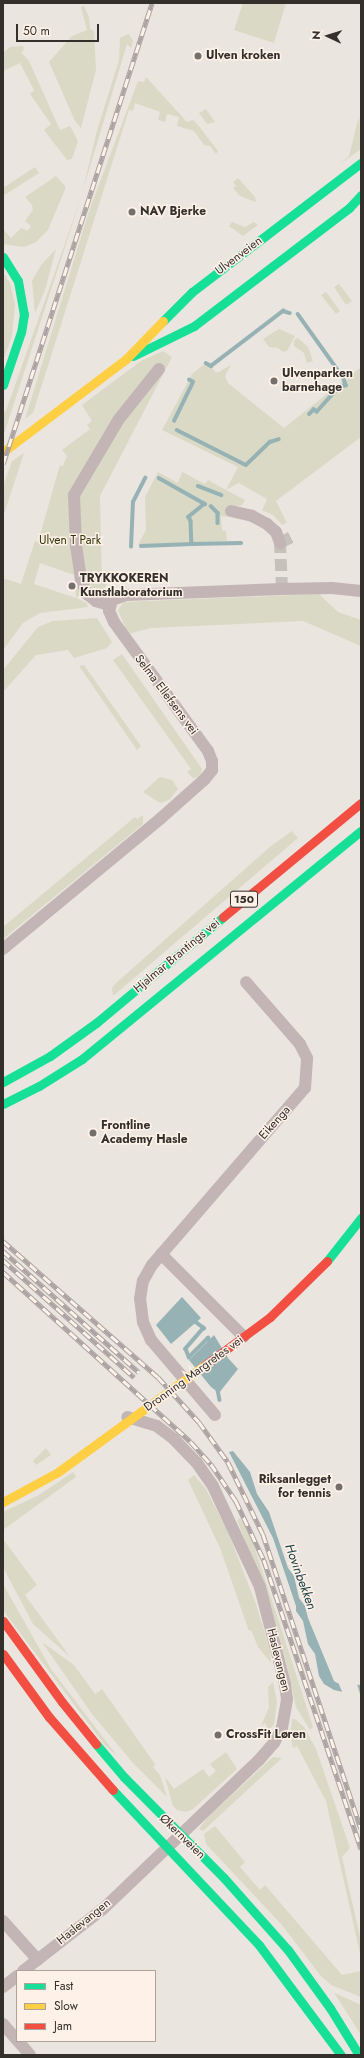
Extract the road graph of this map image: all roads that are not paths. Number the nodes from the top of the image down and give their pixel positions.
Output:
1 (361, 163) edge
2 (361, 195) edge
3 (3, 257) edge
4 (126, 360) junction
5 (159, 369) dead end
6 (3, 385) edge
7 (3, 452) edge
8 (232, 511) dead end
9 (280, 543) dead end
10 (361, 591) edge
11 (109, 605) junction
12 (361, 803) edge
13 (361, 831) edge
14 (3, 949) edge
15 (246, 982) dead end
16 (3, 1082) edge
17 (3, 1104) edge
18 (361, 1218) edge
19 (160, 1254) junction
20 (244, 1337) junction
21 (215, 1415) dead end
22 (122, 1416) dead end
23 (3, 1502) edge
24 (3, 1621) edge
25 (3, 1654) edge
26 (180, 1836) junction
27 (167, 1848) junction
28 (3, 1921) edge
29 (38, 1960) junction
30 (25, 1970) edge
31 (16, 1977) edge
32 (3, 1987) edge
33 (3, 2024) edge
34 (16, 2040) edge
35 (18, 2042) edge
36 (30, 2055) edge
37 (340, 2055) edge
38 (359, 2055) edge

1 - 4 main road, Ulvenveien
2 - 4 main road, Ulvenveien
3 - 6 main road
4 - 7 main road, Ulvenveien
5 - 11 street
8 - 9 street
10 - 11 street
11 - 14 street, Selma Ellefsens vei
12 - 16 main road, Hjalmar Brantings vei / 150
13 - 17 main road, Hjalmar Brantings vei / 150
15 - 19 street, Eikenga
18 - 20 main road, Dronning Margretes vei
19 - 20 street
19 - 21 street, Eikenga
20 - 23 main road, Dronning Margretes vei
22 - 26 street, Haslevangen
24 - 26 main road, Økernveien
25 - 27 main road, Økernveien
26 - 27 street, Haslevangen
26 - 38 main road, Økernveien
27 - 29 street, Haslevangen
27 - 37 main road, Økernveien
28 - 29 street
29 - 30 street, Haslevangen
31 - 32 street
33 - 34 street
35 - 36 street

